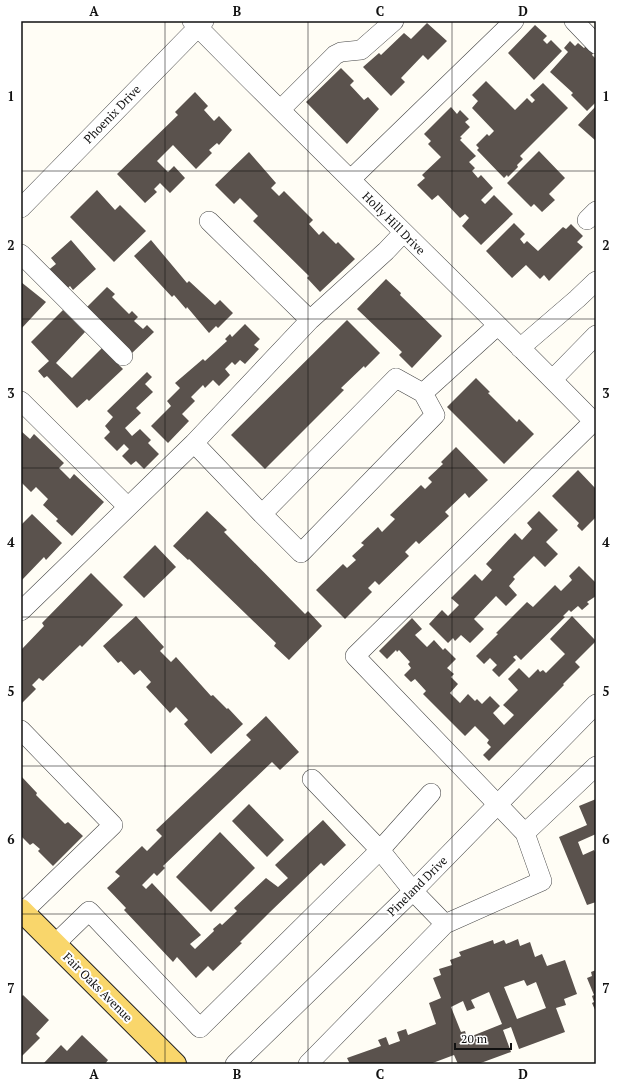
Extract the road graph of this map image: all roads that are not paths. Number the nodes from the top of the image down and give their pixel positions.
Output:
1 (394, 21) edge
2 (514, 21) edge
3 (574, 21) edge
4 (198, 23) edge
5 (596, 44) edge
6 (281, 110) junction
7 (351, 179) junction
8 (21, 208) edge
9 (209, 221) dead end
10 (403, 234) junction
11 (21, 254) edge
12 (596, 281) edge
13 (310, 320) junction
14 (497, 326) junction
15 (596, 335) edge
16 (520, 348) junction
17 (123, 356) dead end
18 (553, 379) junction
19 (423, 392) junction
20 (21, 401) edge
21 (595, 423) edge
22 (194, 443) junction
23 (128, 507) junction
24 (262, 514) junction
25 (21, 611) edge
26 (596, 704) edge
27 (21, 730) edge
28 (596, 766) edge
29 (312, 779) dead end
30 (431, 793) dead end
31 (498, 804) junction
32 (525, 833) junction
33 (380, 850) junction
34 (413, 890) junction
35 (22, 911) edge
36 (445, 924) junction
37 (55, 944) junction
38 (175, 1064) edge
39 (235, 1064) edge
40 (308, 1064) edge

1 - 6 street
2 - 7 street
3 - 5 street
4 - 6 street, Holly Hill Drive
4 - 8 street, Phoenix Drive
6 - 7 street, Holly Hill Drive
7 - 10 street, Holly Hill Drive
9 - 13 street
10 - 13 street
10 - 14 street, Holly Hill Drive
11 - 17 street
12 - 16 street
13 - 22 street
14 - 16 street, Holly Hill Drive
14 - 19 street
15 - 18 street
16 - 18 street, Holly Hill Drive
18 - 21 street, Holly Hill Drive
19 - 24 street
19 - 24 street
20 - 23 street
21 - 31 street
22 - 23 street
22 - 24 street
23 - 25 street
26 - 31 street, Pineland Drive
27 - 35 street
28 - 32 street
29 - 33 street
30 - 33 street
31 - 32 street
31 - 34 street, Pineland Drive
32 - 36 street
33 - 34 street
33 - 37 street
34 - 36 street
34 - 39 street, Pineland Drive
35 - 37 main road, Fair Oaks Avenue
36 - 40 street
37 - 38 main road, Fair Oaks Avenue

